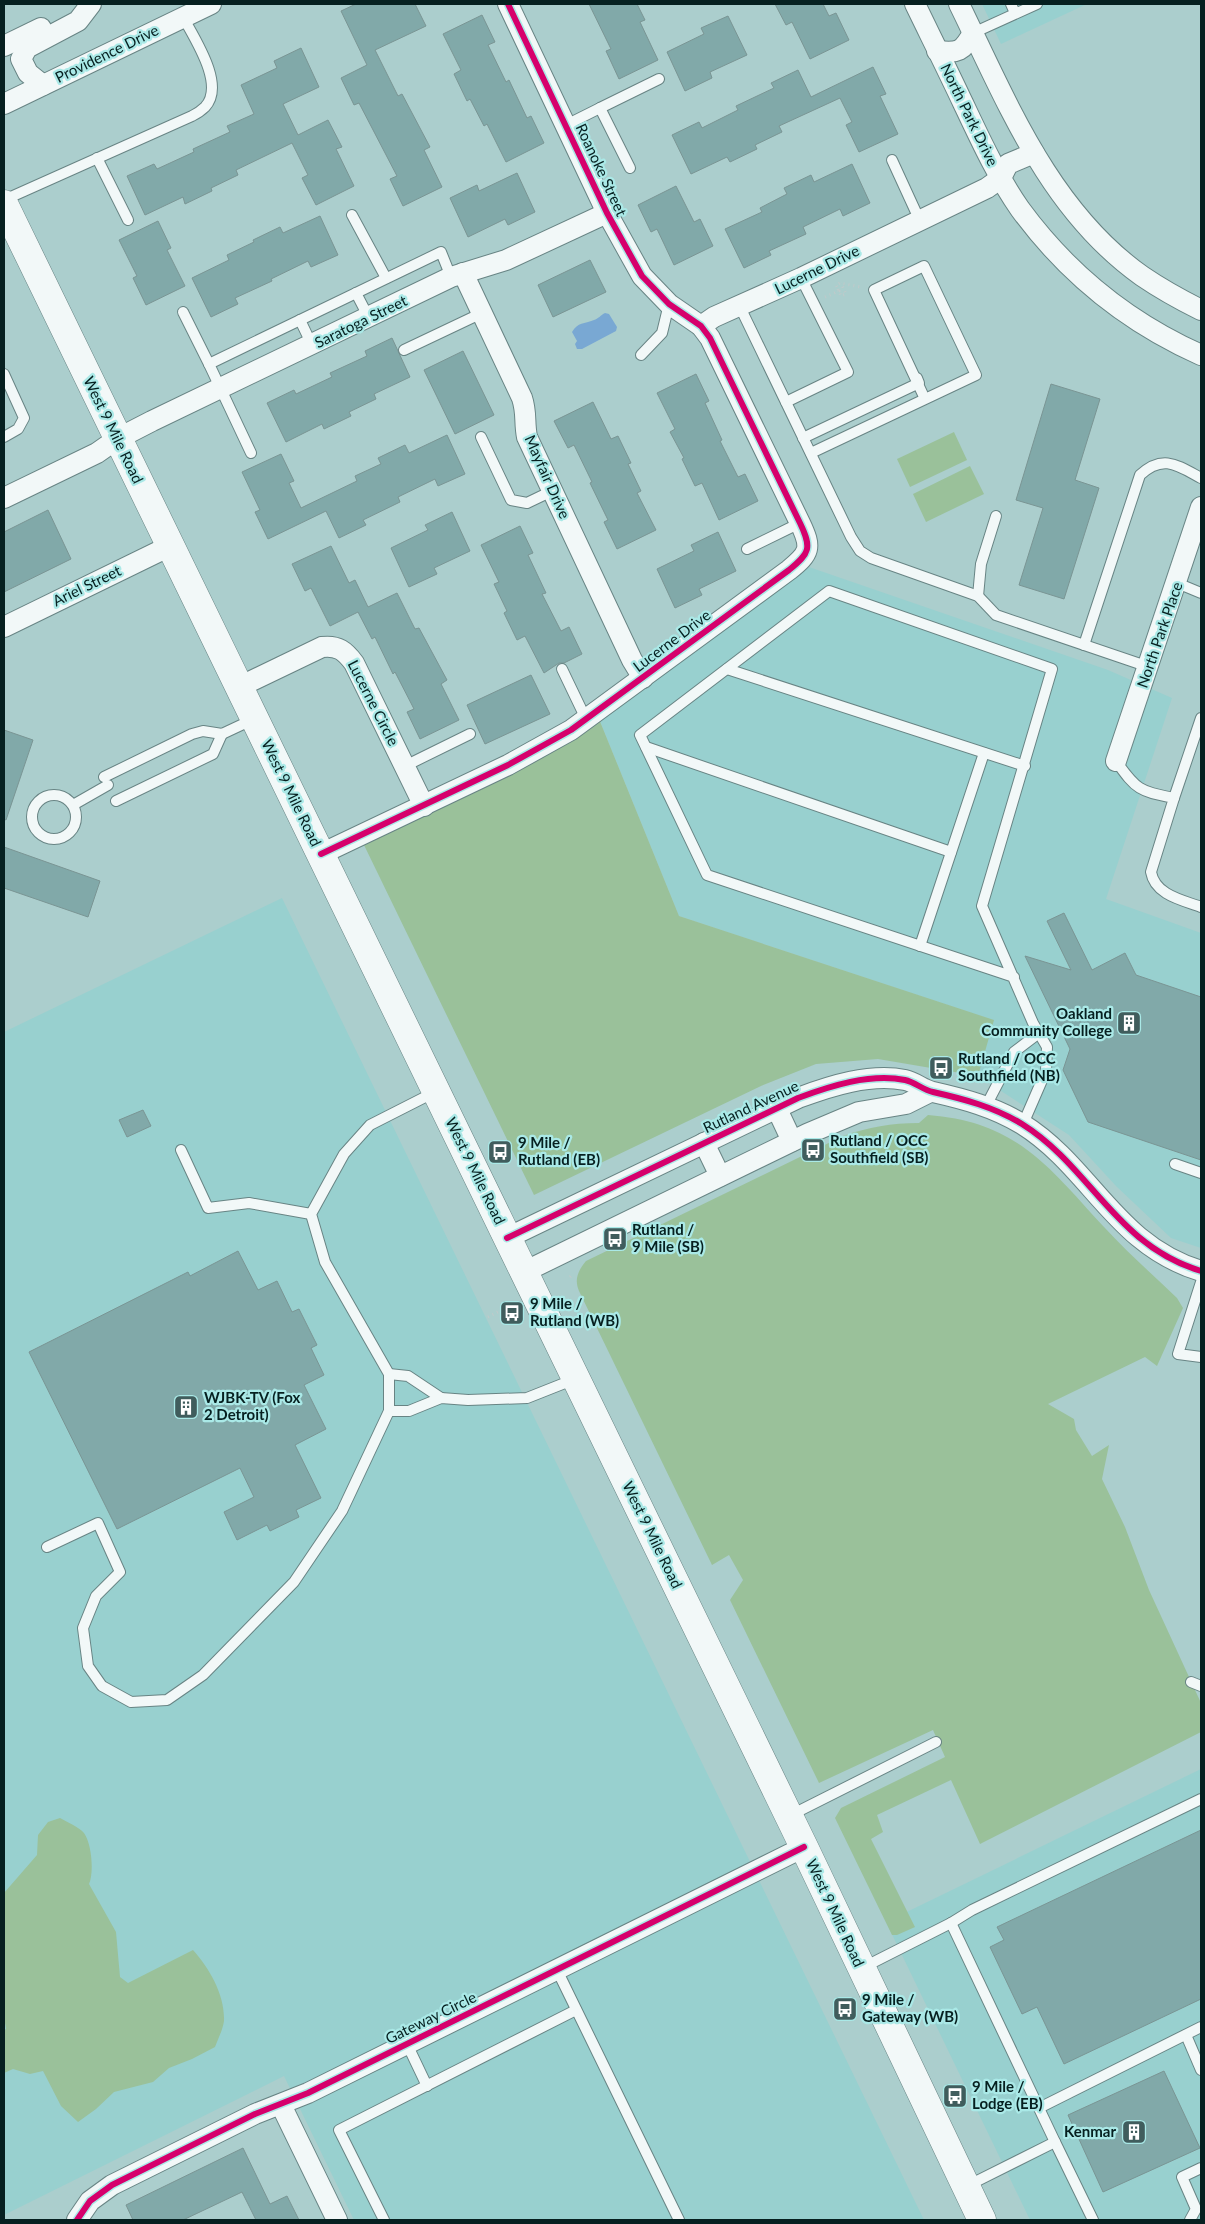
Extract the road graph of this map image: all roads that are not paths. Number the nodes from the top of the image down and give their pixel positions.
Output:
1 (91, 4) edge
2 (211, 4) edge
3 (508, 4) edge
4 (915, 4) edge
5 (959, 4) edge
6 (1037, 4) edge
7 (1013, 8) edge
8 (183, 17) junction
9 (973, 33) junction
10 (4, 46) edge
11 (938, 51) junction
12 (659, 79) dead end
13 (43, 85) junction
14 (4, 104) edge
15 (600, 108) junction
16 (566, 125) junction
17 (1034, 153) junction
18 (97, 158) junction
19 (892, 160) dead end
20 (630, 168) dead end
21 (1001, 178) junction
22 (4, 200) edge
23 (4, 204) edge
24 (607, 213) junction
25 (352, 215) dead end
26 (128, 220) dead end
27 (920, 221) junction
28 (457, 275) junction
29 (386, 278) junction
30 (801, 278) junction
31 (874, 290) junction
32 (356, 293) junction
33 (669, 304) junction
34 (740, 306) junction
35 (1201, 310) edge
36 (183, 312) dead end
37 (482, 312) junction
38 (369, 318) junction
39 (300, 320) junction
40 (701, 326) junction
41 (312, 345) junction
42 (404, 350) dead end
43 (640, 355) dead end
44 (1201, 355) edge
45 (209, 364) junction
46 (4, 374) edge
47 (919, 383) junction
48 (220, 389) junction
49 (925, 399) junction
50 (786, 402) junction
51 (4, 436) edge
52 (481, 437) dead end
53 (803, 438) junction
54 (117, 439) junction
55 (250, 453) dead end
56 (811, 453) junction
57 (1201, 478) edge
58 (552, 491) junction
59 (4, 498) edge
60 (1201, 507) edge
61 (996, 516) dead end
62 (800, 523) junction
63 (170, 546) junction
64 (747, 549) dead end
65 (1177, 583) junction
66 (1201, 593) edge
67 (978, 596) junction
68 (4, 626) edge
69 (1084, 645) junction
70 (1149, 667) junction
71 (562, 669) dead end
72 (727, 669) junction
73 (643, 678) junction
74 (239, 687) junction
75 (1201, 718) edge
76 (254, 719) junction
77 (586, 719) junction
78 (222, 734) junction
79 (470, 734) dead end
80 (646, 747) junction
81 (984, 753) junction
82 (1116, 761) joint
83 (405, 766) junction
84 (1025, 766) junction
85 (1174, 798) junction
86 (116, 801) dead end
87 (73, 805) junction
88 (424, 806) junction
89 (951, 852) junction
90 (321, 854) junction
91 (1201, 907) edge
92 (920, 946) junction
93 (1014, 977) junction
94 (1039, 1033) junction
95 (436, 1091) junction
96 (930, 1092) junction
97 (986, 1106) junction
98 (776, 1107) junction
99 (1023, 1124) junction
100 (792, 1141) junction
101 (704, 1143) junction
102 (181, 1150) dead end
103 (1175, 1164) dead end
104 (1201, 1173) edge
105 (720, 1176) junction
106 (311, 1214) junction
107 (507, 1238) junction
108 (524, 1272) junction
109 (1201, 1272) edge
110 (1201, 1282) edge
111 (1201, 1357) edge
112 (389, 1374) junction
113 (576, 1379) junction
114 (441, 1398) junction
115 (389, 1411) junction
116 (46, 1546) dead end
117 (936, 1742) dead end
118 (1201, 1799) edge
119 (789, 1816) junction
120 (804, 1847) junction
121 (951, 1924) junction
122 (861, 1969) junction
123 (557, 1970) junction
124 (576, 2010) junction
125 (1201, 2028) edge
126 (1186, 2035) junction
127 (407, 2044) junction
128 (1201, 2070) edge
129 (427, 2086) junction
130 (281, 2105) junction
131 (1039, 2108) junction
132 (1054, 2142) junction
133 (1201, 2168) edge
134 (966, 2186) junction
135 (77, 2220) edge
136 (337, 2220) edge
137 (384, 2220) edge
138 (679, 2220) edge
139 (982, 2220) edge
140 (1093, 2220) edge
141 (1190, 2220) edge

1 - 10 street
1 - 13 street
2 - 8 street, Providence Drive
3 - 16 street, Roanoke Street
4 - 11 street, North Park Drive
5 - 9 street
6 - 7 lane
7 - 9 lane
8 - 13 street, Providence Drive
8 - 18 lane
9 - 11 street, North Park Drive
9 - 17 street
11 - 21 street, North Park Drive
12 - 15 lane
13 - 14 street, Providence Drive
15 - 16 lane
15 - 20 lane
16 - 24 street, Roanoke Street
17 - 21 street, North Park Drive
17 - 35 street
18 - 22 lane
18 - 26 lane
19 - 27 lane
21 - 27 street, Lucerne Drive
21 - 44 street, North Park Drive
23 - 54 main road, West 9 Mile Road
24 - 28 street, Saratoga Street
24 - 33 street, Roanoke Street
25 - 29 lane
27 - 30 street, Lucerne Drive
28 - 29 lane
28 - 37 street, Mayfair Drive
28 - 38 street, Saratoga Street
29 - 32 lane
30 - 34 street, Lucerne Drive
30 - 50 lane
31 - 47 lane
31 - 47 lane
31 - 49 lane
31 - 49 lane
32 - 38 lane
32 - 39 lane
33 - 40 street, Roanoke Street
33 - 43 lane
34 - 40 street, Lucerne Drive
34 - 50 lane
36 - 45 lane
37 - 42 lane
37 - 58 street, Mayfair Drive
38 - 41 street, Saratoga Street
39 - 41 lane
39 - 45 lane
40 - 62 street, Lucerne Drive
41 - 48 street, Saratoga Street
45 - 48 lane
46 - 51 lane
47 - 53 lane
48 - 54 street, Saratoga Street
48 - 55 lane
49 - 56 lane
50 - 53 lane
52 - 58 lane
53 - 56 lane
54 - 59 street
54 - 63 main road, West 9 Mile Road
56 - 67 lane
57 - 69 lane
58 - 73 street, Mayfair Drive
60 - 65 street, North Park Place
61 - 67 lane
62 - 64 lane
62 - 73 street, Lucerne Drive
63 - 68 street, Ariel Street
63 - 74 main road, West 9 Mile Road
65 - 66 lane
65 - 70 street, North Park Place
67 - 69 lane
69 - 70 lane
70 - 82 street, North Park Place
71 - 77 lane
72 - 80 lane
72 - 81 lane
72 - 84 lane
73 - 77 street, Lucerne Drive
74 - 76 main road, West 9 Mile Road
74 - 83 street, Lucerne Circle
75 - 85 lane
76 - 78 lane
76 - 90 main road, West 9 Mile Road
77 - 88 street, Lucerne Drive
78 - 86 lane
78 - 87 lane
79 - 83 lane
80 - 89 lane
80 - 92 lane
81 - 84 lane
81 - 89 lane
82 - 85 lane
83 - 88 street, Lucerne Circle
84 - 93 lane
85 - 91 lane
87 - 87 lane
88 - 90 street, Lucerne Drive
89 - 92 lane
90 - 95 main road, West 9 Mile Road
92 - 93 lane
93 - 94 lane
94 - 97 lane
94 - 99 lane
95 - 106 lane
95 - 107 main road, West 9 Mile Road
96 - 97 street, Rutland Avenue
96 - 98 street, Rutland Avenue
96 - 100 street
97 - 99 street, Rutland Avenue
98 - 100 street
98 - 101 street, Rutland Avenue
99 - 109 street, Rutland Avenue
100 - 105 street
101 - 105 street
101 - 107 street, Rutland Avenue
102 - 106 lane
103 - 104 lane
105 - 108 street
106 - 112 lane
107 - 108 main road, West 9 Mile Road
108 - 113 main road, West 9 Mile Road
110 - 111 lane
112 - 114 lane
112 - 115 lane
113 - 114 lane
113 - 119 main road, West 9 Mile Road
114 - 115 lane
115 - 116 lane
117 - 119 lane
118 - 121 lane
119 - 120 main road, West 9 Mile Road
120 - 122 main road, West 9 Mile Road
120 - 123 street, Gateway Circle
121 - 122 lane
121 - 131 lane
122 - 134 main road, West 9 Mile Road
123 - 124 lane
123 - 127 street, Gateway Circle
124 - 129 lane
124 - 138 lane
125 - 126 lane
126 - 128 lane
126 - 131 lane
127 - 129 lane
127 - 130 street, Gateway Circle
129 - 137 lane
130 - 135 street, Gateway Circle
130 - 136 street
131 - 132 lane
132 - 134 lane
132 - 140 lane
133 - 141 lane
134 - 139 main road, West 9 Mile Road

